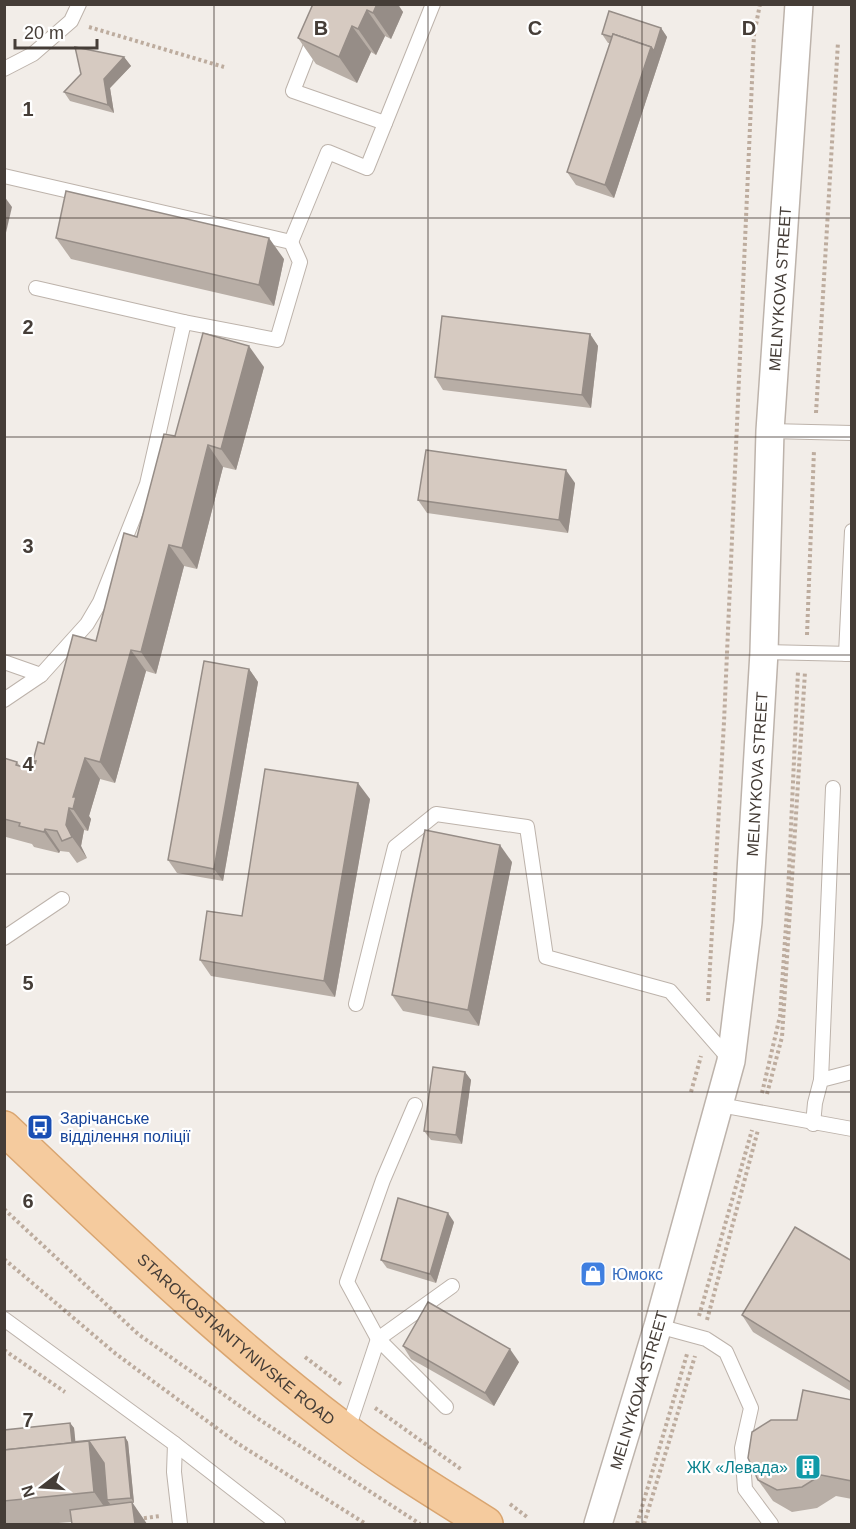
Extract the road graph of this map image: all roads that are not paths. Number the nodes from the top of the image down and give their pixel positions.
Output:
1 (79, 4) edge
2 (327, 4) edge
3 (433, 4) edge
4 (799, 4) edge
5 (4, 69) edge
6 (385, 123) junction
7 (4, 176) edge
8 (291, 242) junction
9 (36, 288) dead end
10 (184, 322) junction
11 (770, 431) junction
12 (852, 433) edge
13 (852, 531) edge
14 (764, 652) junction
15 (849, 654) edge
16 (4, 662) edge
17 (41, 675) junction
18 (4, 700) edge
19 (833, 789) dead end
20 (62, 899) dead end
21 (4, 938) edge
22 (356, 1004) dead end
23 (731, 1061) junction
24 (852, 1072) edge
25 (821, 1080) junction
26 (415, 1105) dead end
27 (720, 1105) junction
28 (813, 1124) junction
29 (4, 1128) edge
30 (852, 1129) edge
31 (452, 1286) dead end
32 (4, 1319) edge
33 (658, 1326) junction
34 (378, 1339) junction
35 (446, 1407) dead end
36 (347, 1432) junction
37 (175, 1444) junction
38 (497, 1514) edge
39 (180, 1519) edge
40 (278, 1524) edge
41 (598, 1524) edge
42 (771, 1524) edge

1 - 5 lane
2 - 6 lane
3 - 6 lane
4 - 11 street, MELNYKOVA STREET
6 - 8 lane
7 - 8 lane
8 - 10 lane
9 - 10 lane
10 - 17 lane
11 - 12 lane
11 - 14 street, MELNYKOVA STREET
13 - 15 lane
14 - 15 lane
14 - 23 street, MELNYKOVA STREET
16 - 17 lane
17 - 18 lane
19 - 25 lane
20 - 21 lane
22 - 23 lane
23 - 27 street, MELNYKOVA STREET
24 - 25 lane
25 - 28 lane
26 - 34 lane
27 - 28 lane
27 - 33 street, MELNYKOVA STREET
28 - 30 lane
29 - 36 main road, STAROKOSTIANTYNIVSKE ROAD
31 - 34 lane
32 - 37 lane
33 - 41 street, MELNYKOVA STREET
33 - 42 lane
34 - 35 lane
34 - 36 lane
36 - 38 main road, STAROKOSTIANTYNIVSKE ROAD
37 - 39 lane
37 - 40 lane

